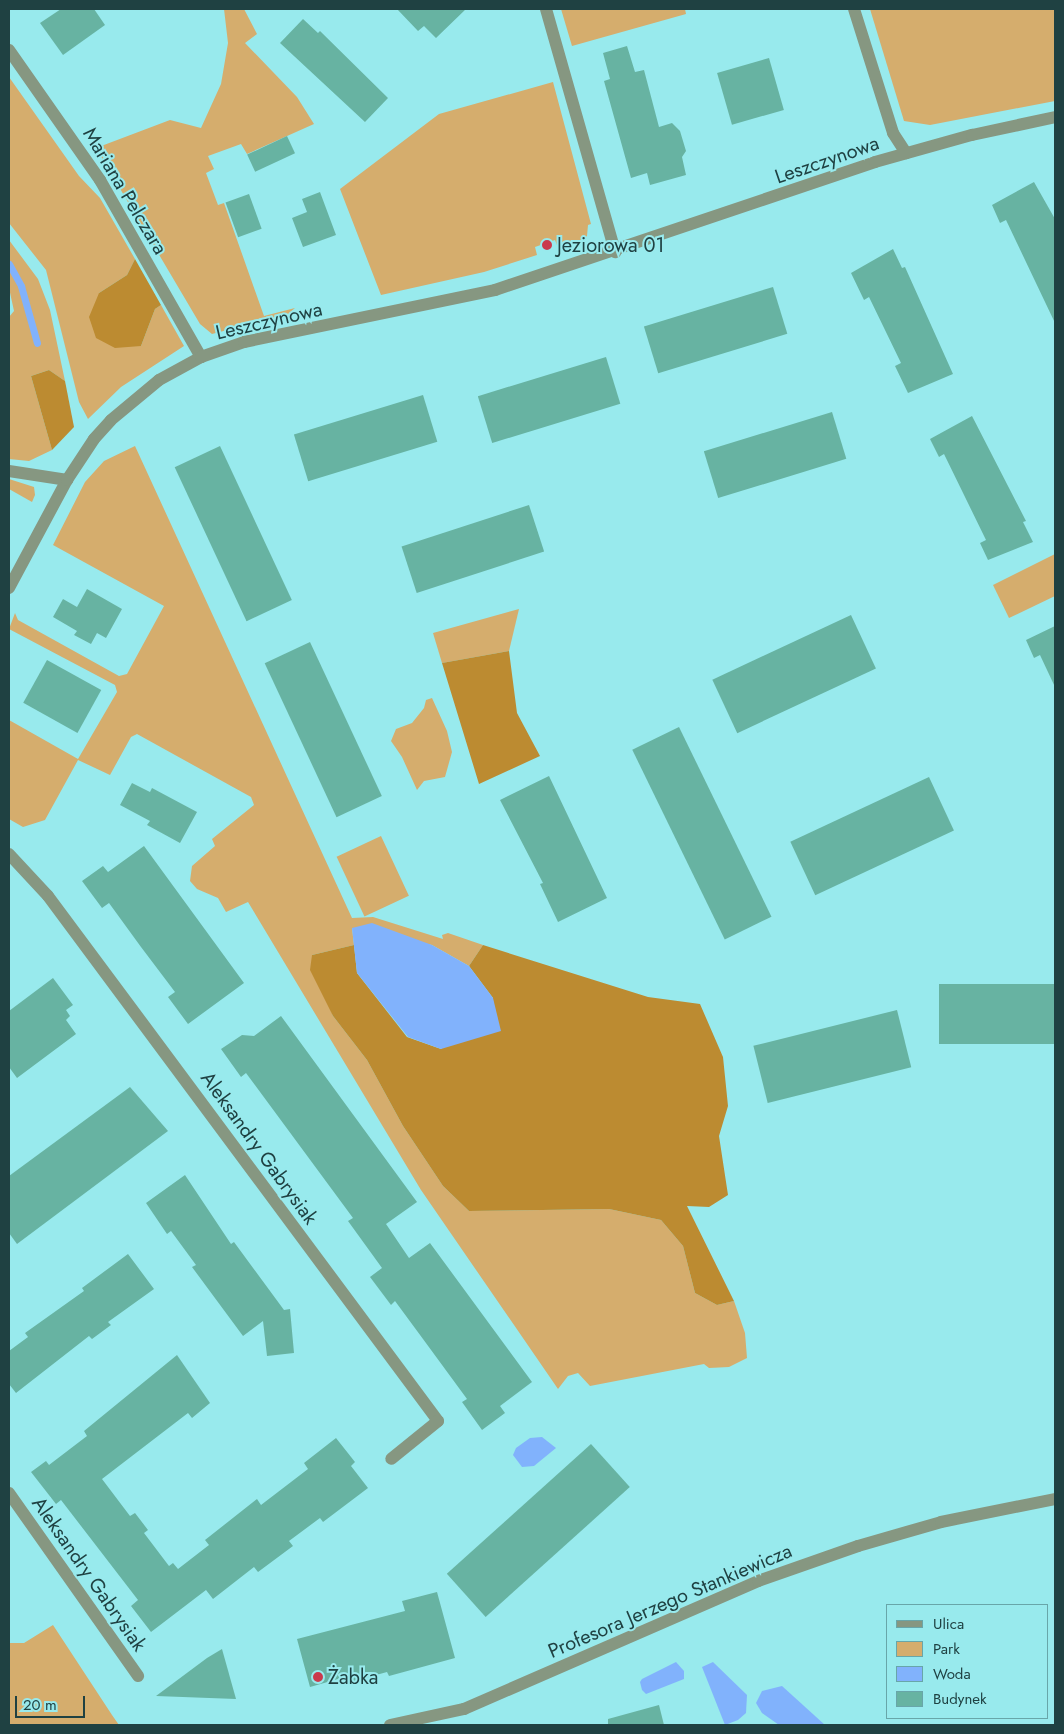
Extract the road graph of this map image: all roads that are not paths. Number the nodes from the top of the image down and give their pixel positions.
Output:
1 (546, 9) edge
2 (854, 9) edge
3 (9, 50) edge
4 (1055, 117) edge
5 (906, 153) junction
6 (615, 252) junction
7 (201, 357) junction
8 (9, 472) edge
9 (66, 480) junction
10 (9, 588) edge
11 (9, 854) edge
12 (391, 1459) dead end
13 (9, 1493) edge
14 (1055, 1498) edge
15 (138, 1676) dead end
16 (390, 1725) edge

1 - 6 street
2 - 5 street
3 - 7 street, Mariana Pelczara
4 - 5 street, Leszczynowa
5 - 6 street, Leszczynowa
6 - 7 street, Leszczynowa
7 - 9 street, Leszczynowa
8 - 9 street
9 - 10 street, Leszczynowa
11 - 12 street, Aleksandry Gabrysiak
13 - 15 street, Aleksandry Gabrysiak
14 - 16 street, Profesora Jerzego Stankiewicza

